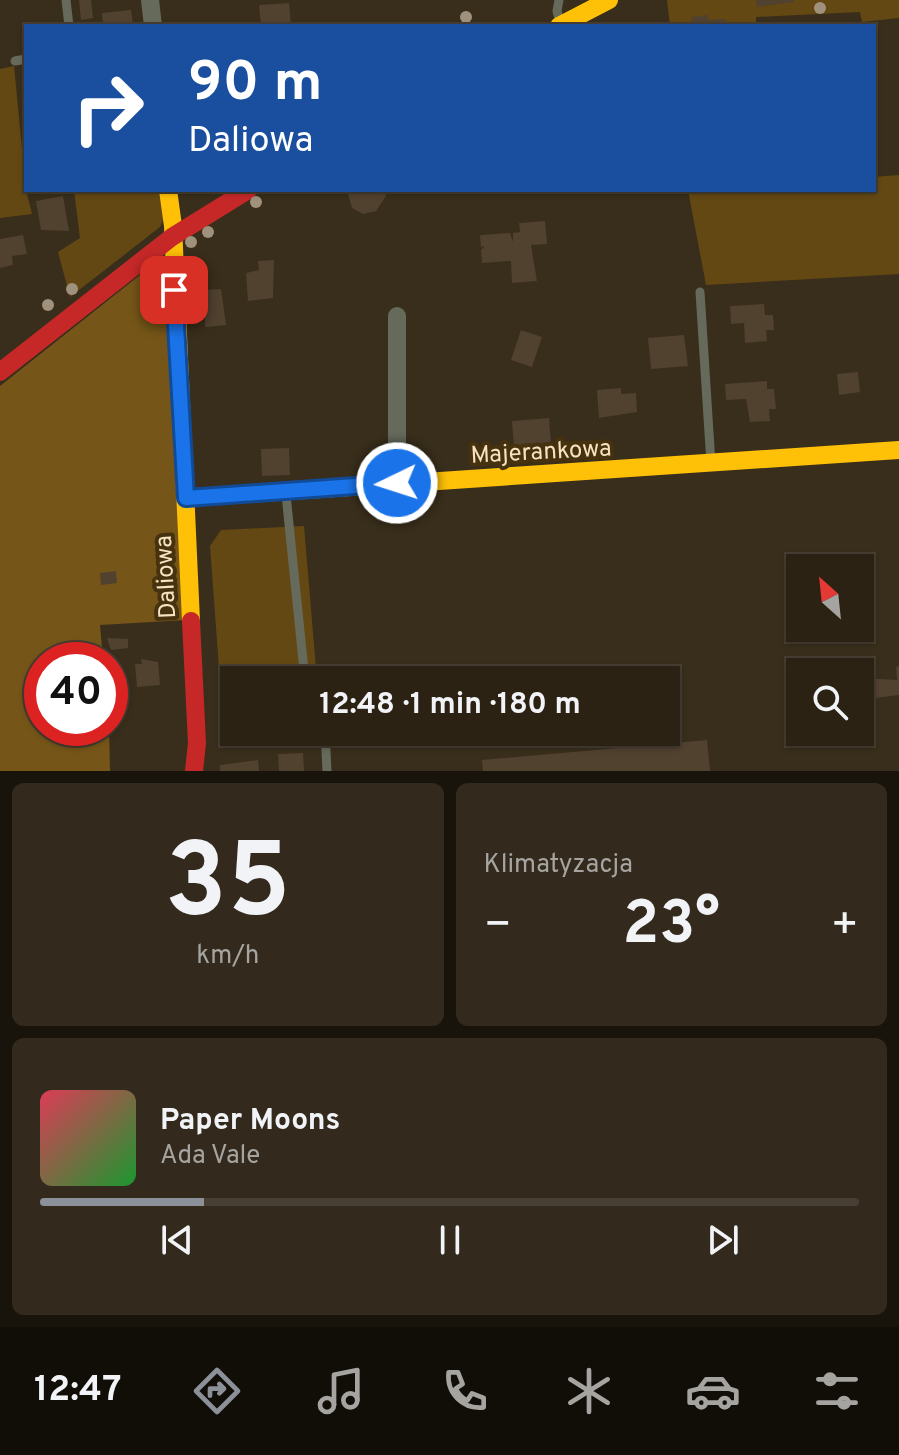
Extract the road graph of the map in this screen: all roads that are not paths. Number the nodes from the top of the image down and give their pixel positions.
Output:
1 (66, 0) edge
2 (150, 0) edge
3 (559, 0) edge
4 (609, 0) edge
5 (69, 24) edge
6 (153, 24) edge
7 (560, 24) edge
8 (562, 24) edge
9 (24, 59) edge
10 (15, 61) dead end
11 (168, 192) edge
12 (245, 192) edge
13 (172, 237) junction
14 (700, 292) dead end
15 (397, 316) dead end
16 (0, 372) edge
17 (899, 450) edge
18 (711, 464) junction
19 (397, 483) junction
20 (286, 492) junction
21 (186, 498) junction
22 (304, 666) edge
23 (326, 746) edge
24 (194, 771) edge
25 (327, 771) edge

1 - 5 lane
2 - 6 street
3 - 7 lane
4 - 8 street
9 - 10 lane
11 - 13 street, Daliowa
12 - 13 street
13 - 16 street
13 - 21 street, Daliowa
14 - 18 lane
15 - 19 street
17 - 18 street, Majerankowa
18 - 19 street, Majerankowa
19 - 20 street, Majerankowa
20 - 21 street, Majerankowa
20 - 22 lane
21 - 24 street, Daliowa
23 - 25 lane

